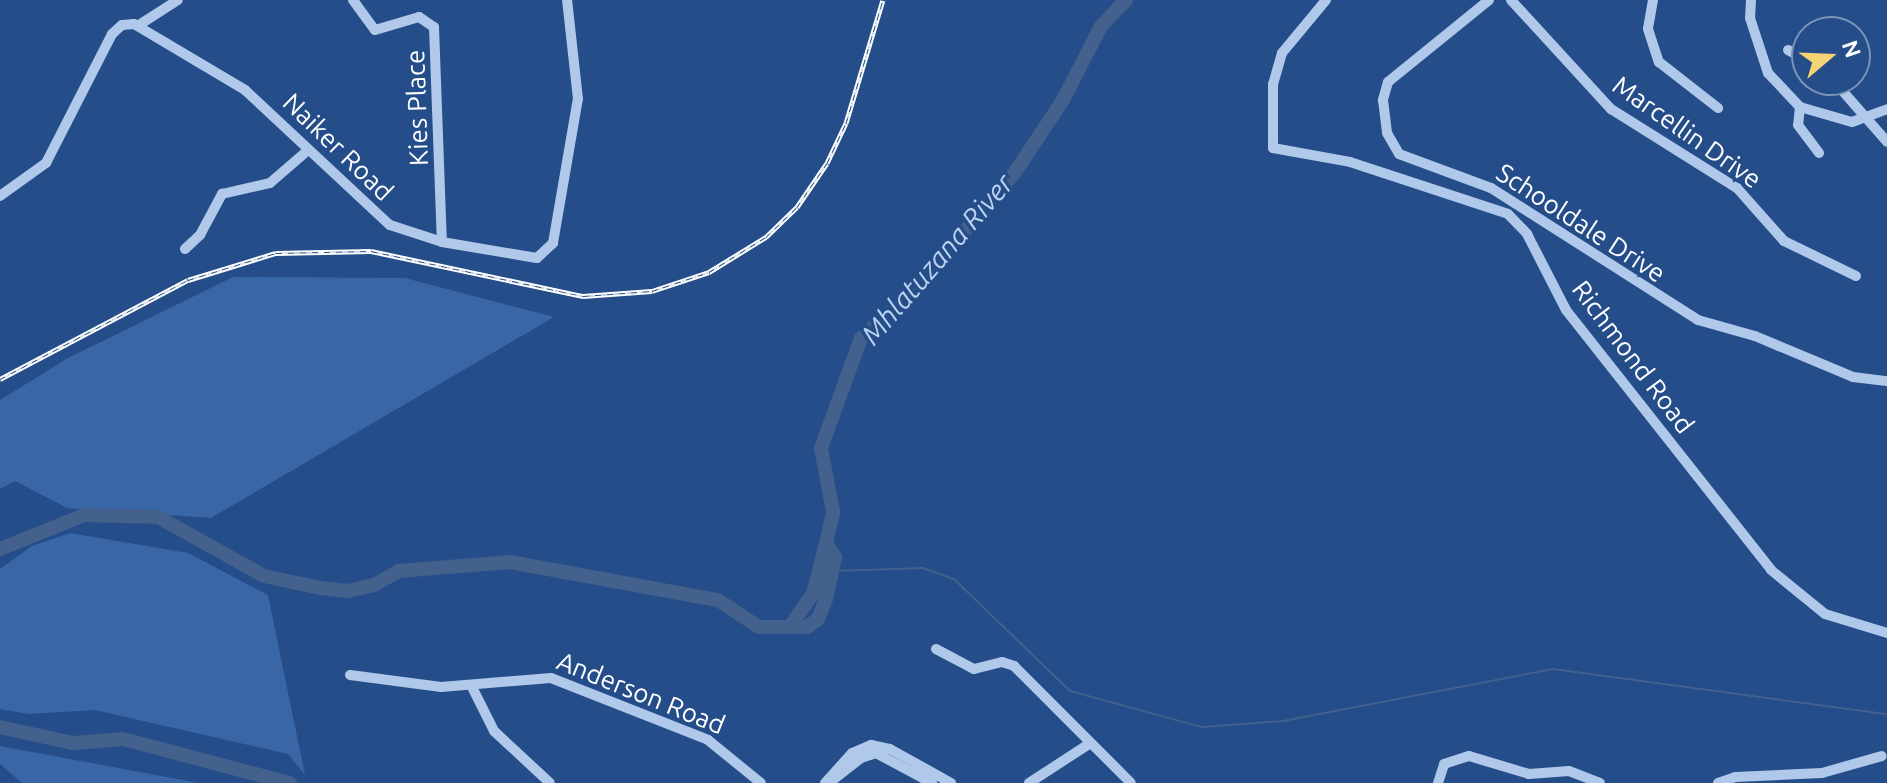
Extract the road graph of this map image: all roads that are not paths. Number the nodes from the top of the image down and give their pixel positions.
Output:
1 (178, 0) edge
2 (353, 0) edge
3 (567, 0) edge
4 (1326, 0) edge
5 (1489, 0) edge
6 (1511, 0) edge
7 (1653, 0) edge
8 (1751, 0) edge
9 (139, 25) junction
10 (1788, 50) dead end
11 (1791, 52) edge
12 (1847, 96) edge
13 (1800, 107) junction
14 (1718, 108) dead end
15 (1887, 109) edge
16 (1866, 119) junction
17 (1887, 142) edge
18 (307, 151) junction
19 (1819, 153) dead end
20 (0, 196) edge
21 (442, 242) junction
22 (185, 249) dead end
23 (1856, 276) dead end
24 (1887, 381) edge
25 (1887, 633) edge
26 (936, 649) dead end
27 (350, 675) dead end
28 (471, 685) junction
29 (1091, 745) junction
30 (1882, 756) dead end
31 (550, 783) edge
32 (761, 783) edge
33 (827, 783) edge
34 (932, 783) edge
35 (951, 783) edge
36 (1029, 783) edge
37 (1042, 783) edge
38 (1131, 783) edge
39 (1438, 783) edge
40 (1600, 783) edge
41 (1718, 783) edge

1 - 9 street
2 - 21 street, Kies Place
3 - 21 street, Naiker Road
4 - 25 street, Richmond Road
5 - 24 street, Schooldale Drive
6 - 23 street, Marcellin Drive
7 - 14 street
8 - 13 street
9 - 18 street, Naiker Road
9 - 20 street
10 - 11 street
12 - 16 street
13 - 16 street
13 - 19 street
15 - 16 street
16 - 17 street
18 - 21 street, Naiker Road
18 - 22 street
26 - 29 street
27 - 28 street, Anderson Road
28 - 31 street
28 - 32 street, Anderson Road
29 - 36 street
29 - 37 street
29 - 38 street
30 - 41 street
33 - 34 street
33 - 35 street
39 - 40 street

